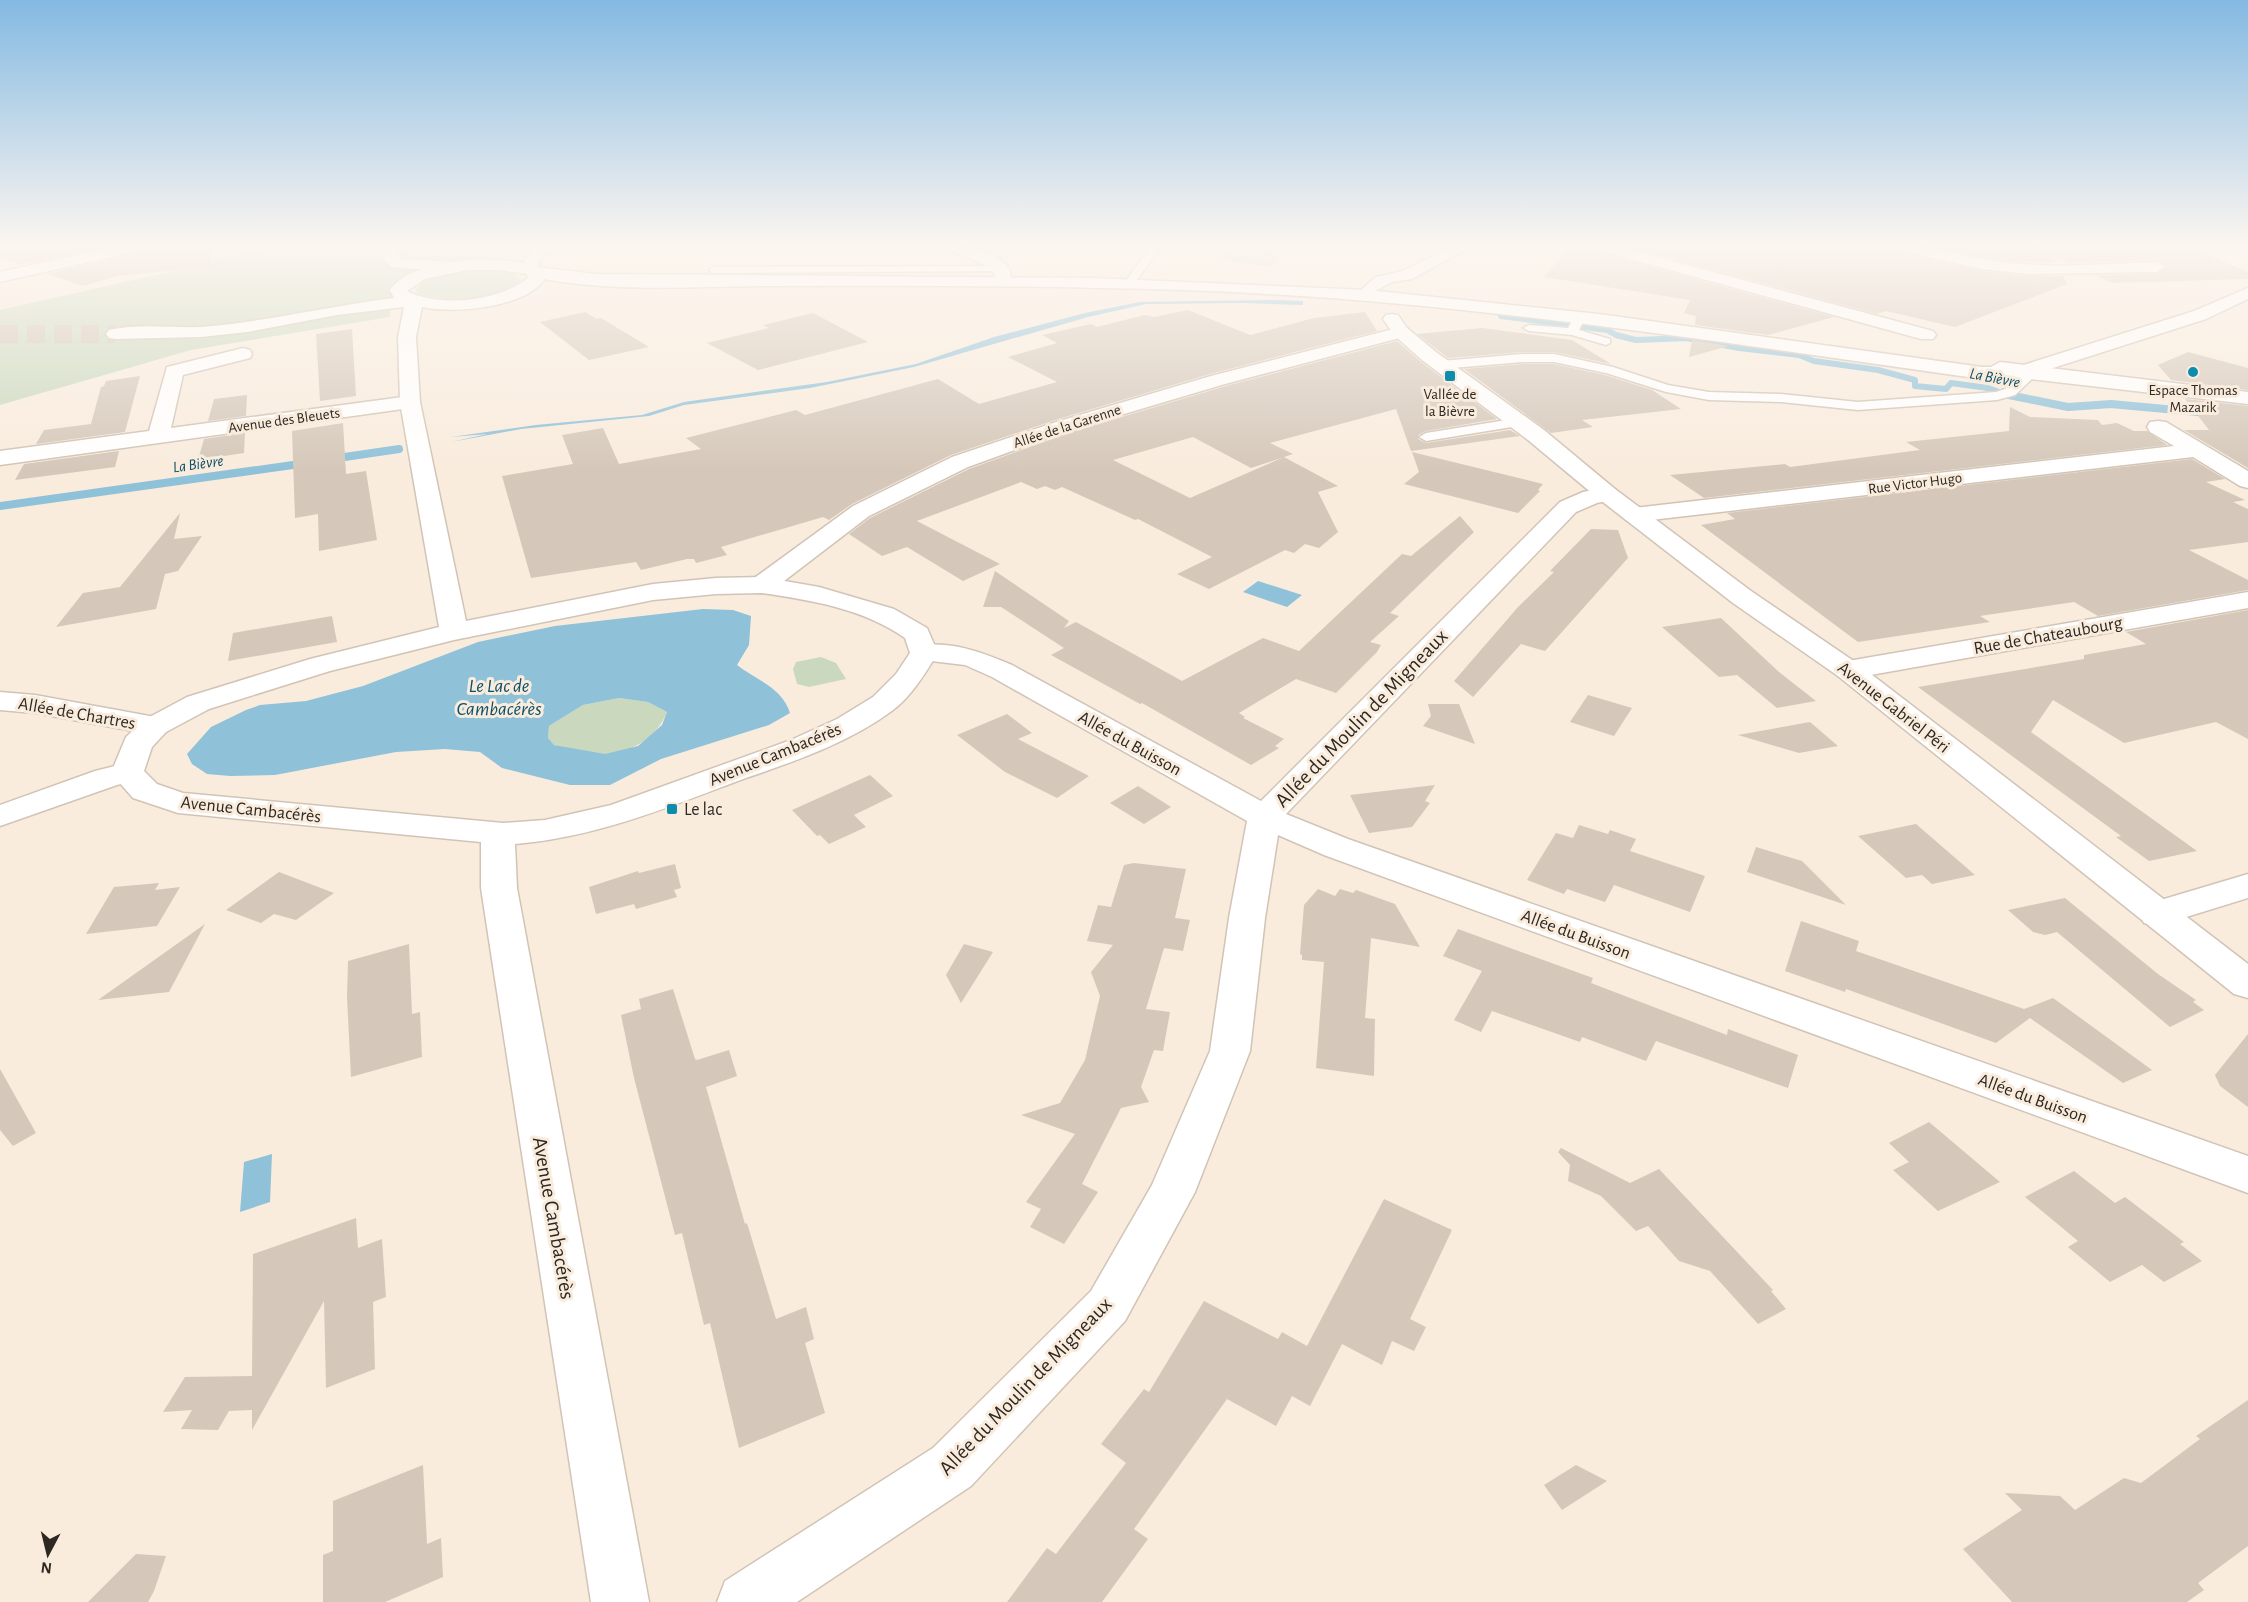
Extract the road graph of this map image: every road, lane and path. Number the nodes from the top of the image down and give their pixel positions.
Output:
1 (275, 322) edge
2 (411, 322) edge
3 (1391, 322) edge
4 (1397, 322) edge
5 (1559, 322) edge
6 (1670, 322) edge
7 (1878, 322) edge
8 (2178, 322) edge
9 (1575, 325) junction
10 (1397, 326) junction
11 (1529, 328) dead end
12 (115, 334) tunnel mouth
13 (1927, 335) dead end
14 (1606, 341) dead end
15 (1462, 353) dead end
16 (243, 354) dead end
17 (1435, 360) junction
18 (2021, 372) junction
19 (2248, 398) edge
20 (410, 402) junction
21 (1527, 428) junction
22 (2158, 428) dead end
23 (1426, 437) dead end
24 (158, 438) junction
25 (2197, 450) junction
26 (0, 458) edge
27 (2248, 481) edge
28 (1607, 494) junction
29 (1634, 515) junction
30 (762, 585) junction
31 (2248, 600) edge
32 (454, 632) junction
33 (924, 653) junction
34 (1848, 670) junction
35 (0, 701) edge
36 (155, 726) junction
37 (127, 773) junction
38 (0, 816) edge
39 (1264, 817) junction
40 (502, 834) junction
41 (2248, 886) edge
42 (2157, 914) junction
43 (2248, 984) edge
44 (2248, 1174) edge
45 (620, 1602) edge
46 (746, 1602) edge

1 - 12 street
2 - 20 street
3 - 10 street
4 - 10 street
5 - 9 street
6 - 18 street
7 - 13 street
8 - 18 street
9 - 11 lane
9 - 14 lane
9 - 18 street
10 - 17 street, Avenue Gabriel Péri
10 - 30 street, Allée de la Garenne
15 - 17 lane
16 - 24 street
17 - 18 lane
17 - 21 street, Avenue Gabriel Péri
18 - 19 street
20 - 24 street, Avenue des Bleuets
20 - 32 street
21 - 23 lane
21 - 28 street, Avenue Gabriel Péri
22 - 25 street
24 - 26 street, Avenue des Bleuets
25 - 27 street
25 - 29 street, Rue Victor Hugo
28 - 29 street, Avenue Gabriel Péri
28 - 39 street, Allée du Moulin de Migneaux
29 - 34 street, Avenue Gabriel Péri
30 - 32 street
30 - 33 street
31 - 34 street, Rue de Chateaubourg
32 - 36 street
33 - 39 street, Allée du Buisson
33 - 40 street, Avenue Cambacérès
34 - 42 street, Avenue Gabriel Péri
35 - 36 street, Allée de Chartres
36 - 37 street
37 - 38 street
37 - 40 street, Avenue Cambacérès
39 - 44 street, Allée du Buisson
39 - 46 street, Allée du Moulin de Migneaux
40 - 45 street, Avenue Cambacérès
41 - 42 street
42 - 43 street, Avenue Gabriel Péri

